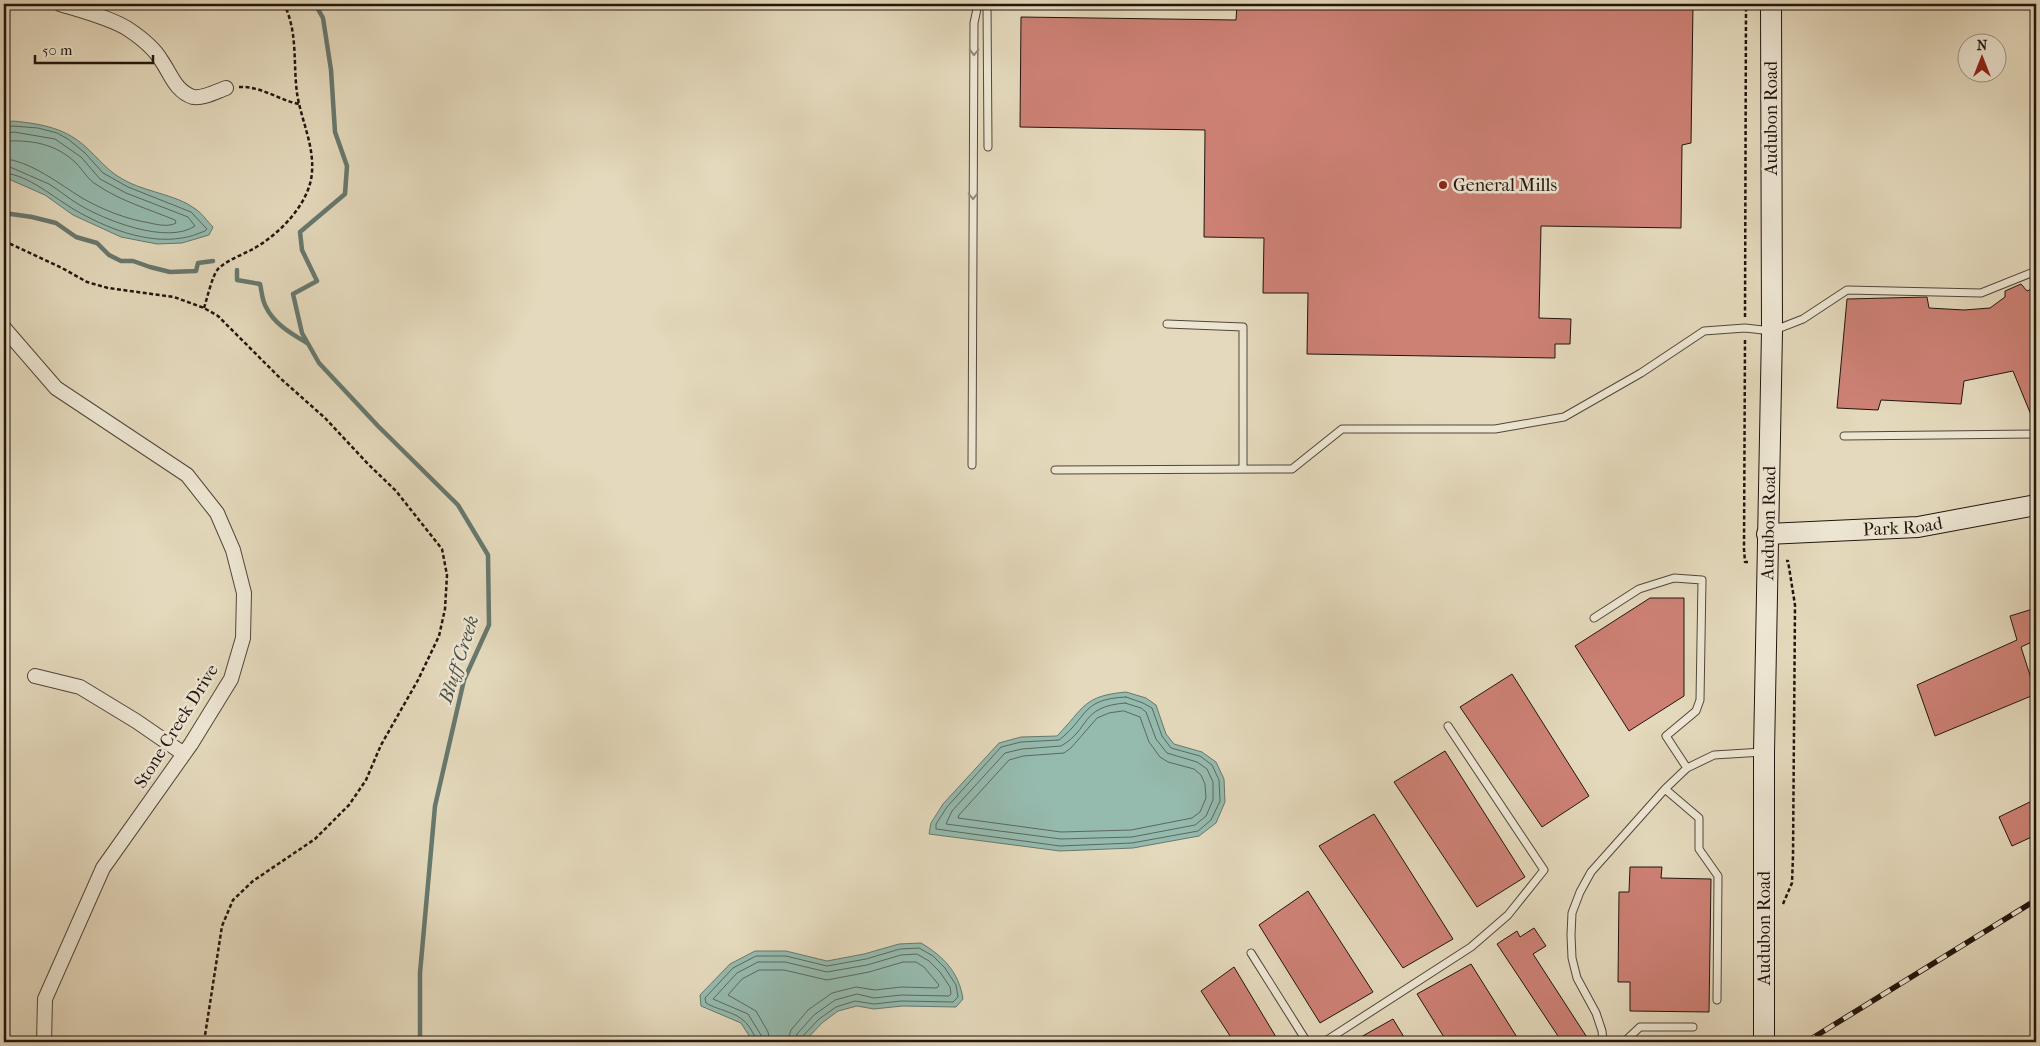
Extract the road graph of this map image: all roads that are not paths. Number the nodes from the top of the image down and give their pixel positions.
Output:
1 (60, 4) edge
2 (978, 4) edge
3 (987, 4) edge
4 (1771, 4) edge
5 (226, 88) road end
6 (988, 147) dead end
7 (2036, 271) edge
8 (1168, 324) dead end
9 (4, 328) edge
10 (1772, 330) junction
11 (2036, 434) edge
12 (1844, 436) dead end
13 (972, 465) dead end
14 (1243, 469) junction
15 (1055, 470) dead end
16 (2036, 505) edge
17 (1768, 534) junction
18 (1594, 618) dead end
19 (36, 676) dead end
20 (1448, 726) dead end
21 (1764, 752) junction
22 (184, 754) junction
23 (1687, 768) junction
24 (1665, 788) junction
25 (1251, 953) dead end
26 (1717, 1000) dead end
27 (1693, 1027) dead end
28 (44, 1042) edge
29 (1307, 1042) edge
30 (1324, 1042) edge
31 (1603, 1042) edge
32 (1624, 1042) edge
33 (1764, 1042) edge

1 - 5 street
2 -> 13 lane
3 - 6 lane
4 - 10 street, Audubon Road
7 - 10 lane
8 - 14 lane
9 - 22 street, Stone Creek Drive
10 - 14 lane
10 - 17 street, Audubon Road
11 - 12 lane
14 - 15 lane
16 - 17 street, Park Road
17 - 21 street, Audubon Road
18 - 23 lane
19 - 22 street
20 - 30 lane
21 - 23 lane
21 - 33 street, Audubon Road
22 - 28 street, Stone Creek Drive
23 - 24 lane
24 - 26 lane
24 - 31 lane
25 - 29 lane
27 - 32 lane

